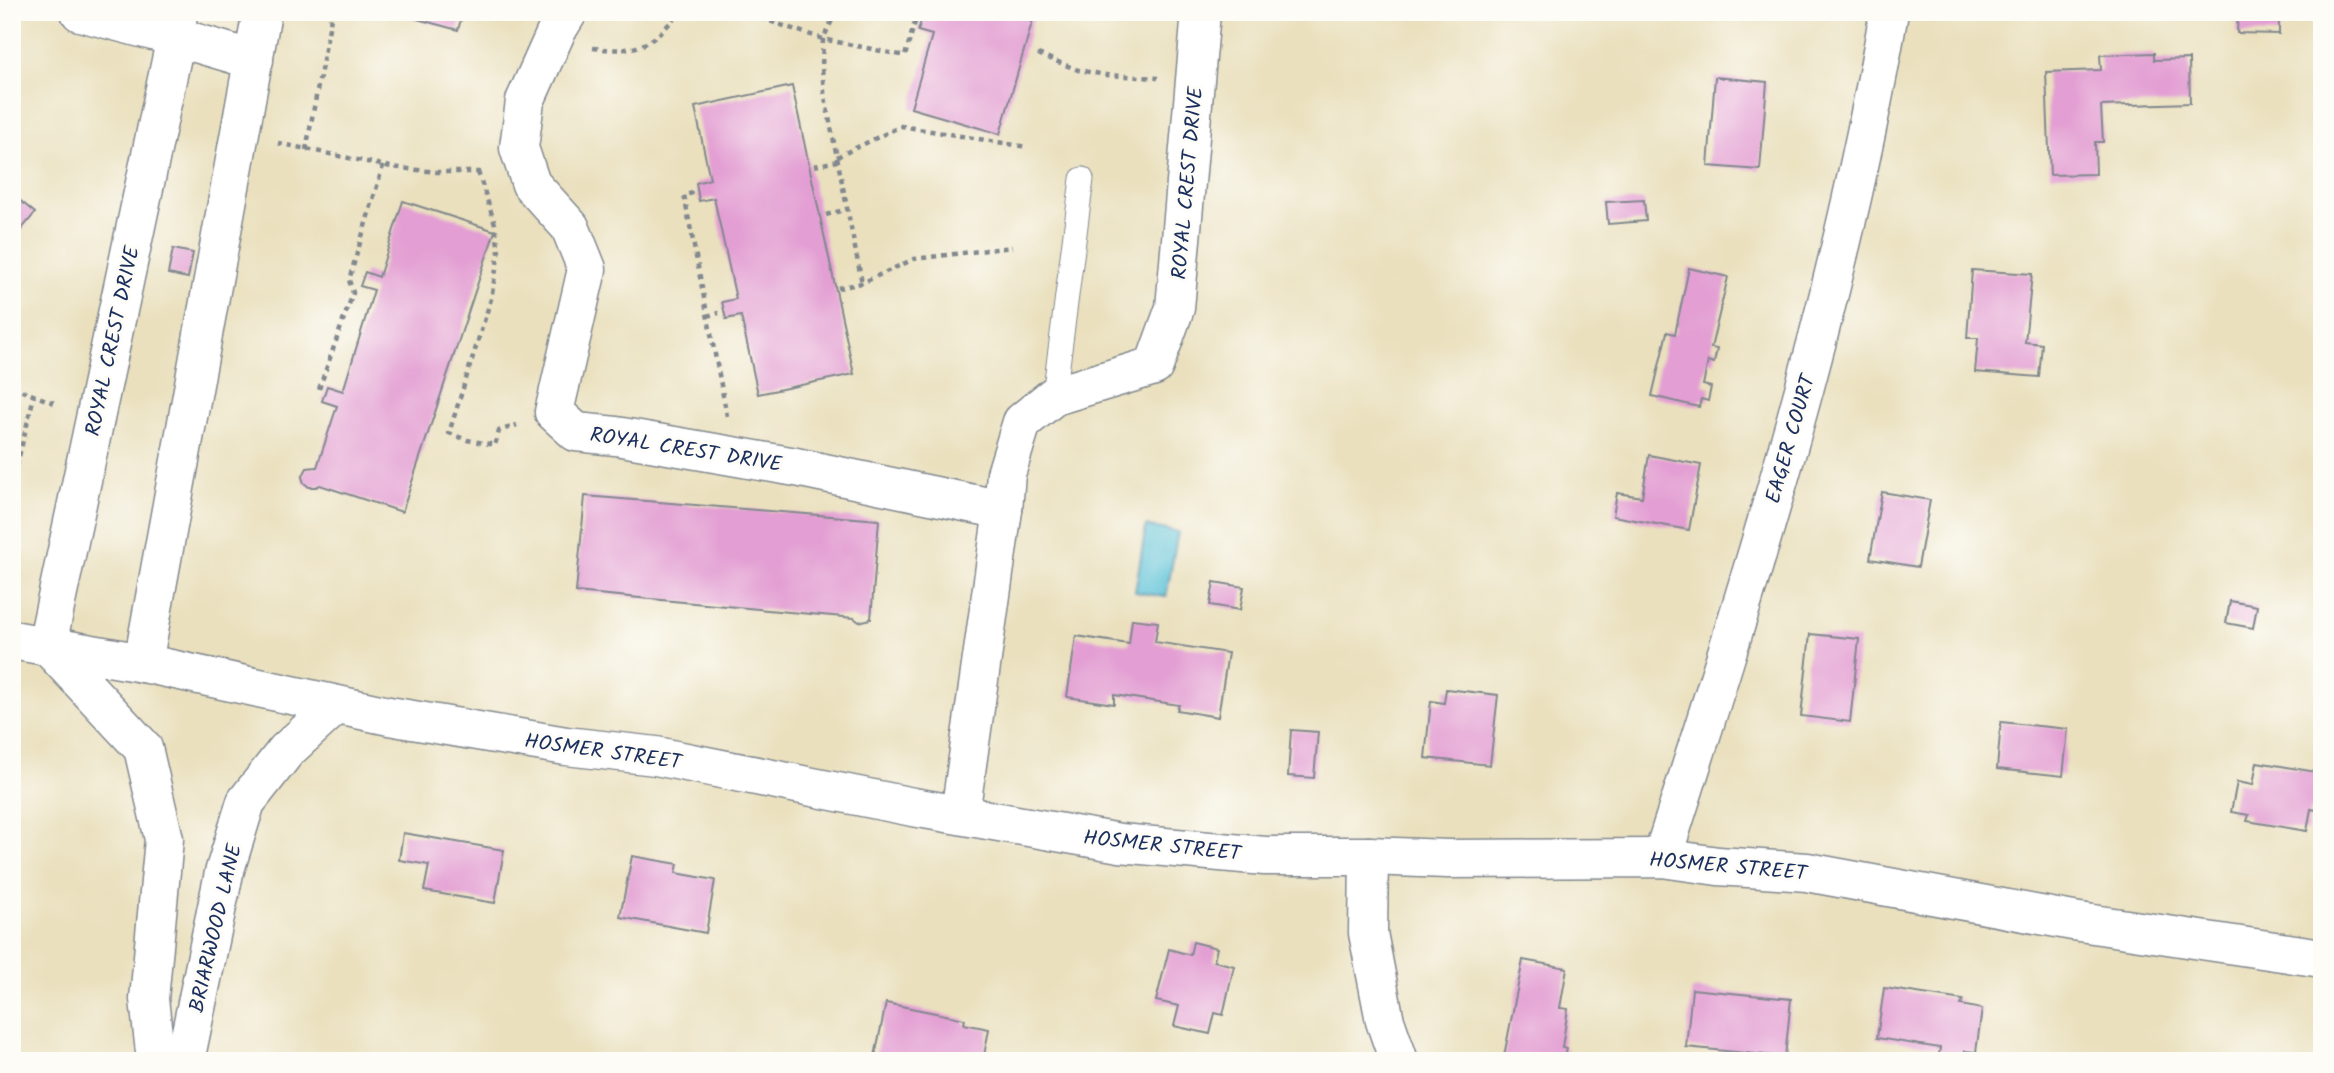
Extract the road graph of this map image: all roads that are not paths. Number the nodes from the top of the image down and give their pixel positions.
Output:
1 (80, 12) edge
2 (262, 12) edge
3 (1202, 12) edge
4 (1889, 12) edge
5 (562, 21) edge
6 (177, 25) edge
7 (254, 61) junction
8 (1082, 179) dead end
9 (1054, 396) junction
10 (1003, 510) junction
11 (29, 643) edge
12 (143, 663) junction
13 (336, 705) junction
14 (960, 814) junction
15 (1369, 856) junction
16 (1662, 858) junction
17 (2322, 958) edge
18 (156, 1061) edge
19 (186, 1061) edge
20 (1399, 1061) edge

1 - 6 street
2 - 7 street
3 - 9 street, ROYAL CREST DRIVE
4 - 16 street, EAGER COURT
5 - 10 street, ROYAL CREST DRIVE
6 - 7 street
6 - 11 street, ROYAL CREST DRIVE
7 - 12 street
8 - 9 lane
9 - 10 street, ROYAL CREST DRIVE
10 - 14 street, ROYAL CREST DRIVE
11 - 12 street, HOSMER STREET
11 - 18 street
12 - 13 street, HOSMER STREET
13 - 14 street, HOSMER STREET
13 - 19 street, BRIARWOOD LANE
14 - 15 street, HOSMER STREET
15 - 16 street, HOSMER STREET
15 - 20 street
16 - 17 street, HOSMER STREET

